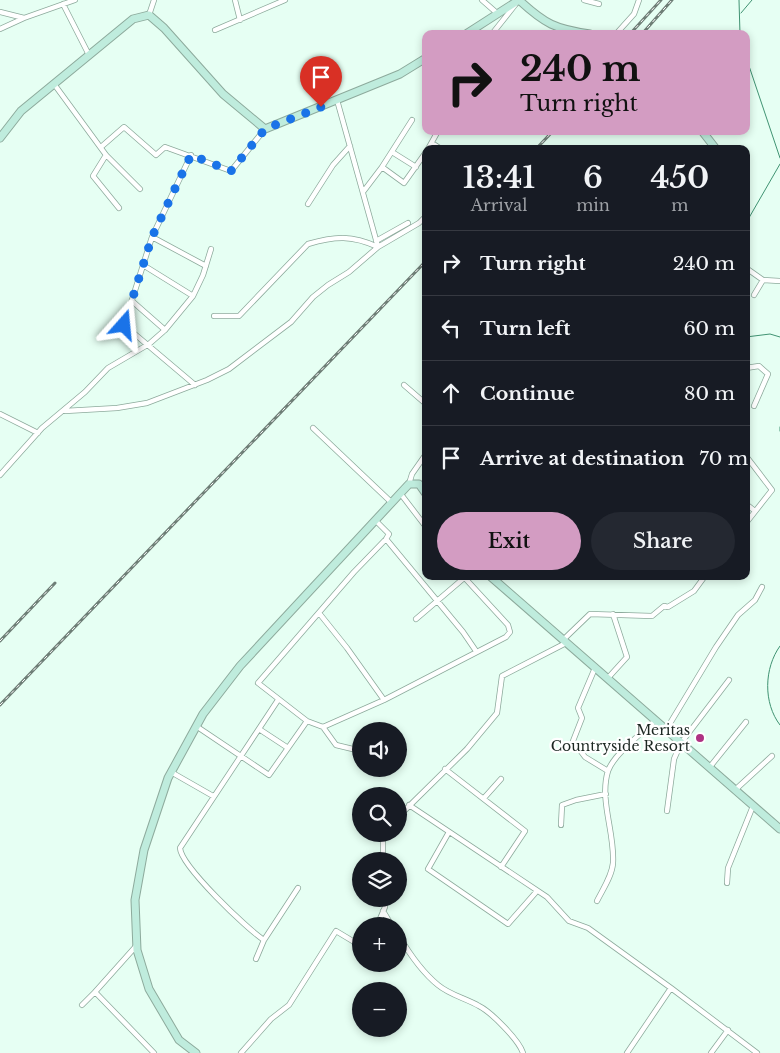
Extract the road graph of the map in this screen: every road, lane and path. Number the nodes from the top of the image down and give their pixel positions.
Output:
1 (75, 0) edge
2 (154, 0) edge
3 (235, 0) edge
4 (285, 0) edge
5 (482, 0) edge
6 (519, 0) edge
7 (584, 0) edge
8 (639, 0) edge
9 (63, 4) junction
10 (599, 4) dead end
11 (0, 12) edge
12 (498, 14) junction
13 (149, 15) junction
14 (24, 18) junction
15 (240, 20) junction
16 (0, 29) edge
17 (215, 30) dead end
18 (472, 30) edge
19 (495, 30) edge
20 (562, 30) edge
21 (620, 30) edge
22 (89, 55) junction
23 (422, 60) edge
24 (54, 84) junction
25 (336, 100) junction
26 (412, 120) dead end
27 (265, 129) junction
28 (436, 135) edge
29 (0, 138) edge
30 (432, 143) joint
31 (435, 145) edge
32 (350, 146) junction
33 (101, 148) junction
34 (392, 152) junction
35 (106, 154) junction
36 (191, 155) junction
37 (422, 158) edge
38 (382, 167) junction
39 (416, 167) junction
40 (140, 189) dead end
41 (363, 192) junction
42 (308, 204) dead end
43 (119, 208) dead end
44 (422, 219) edge
45 (408, 223) dead end
46 (152, 237) junction
47 (376, 240) junction
48 (378, 247) junction
49 (211, 249) dead end
50 (143, 265) junction
51 (206, 266) junction
52 (750, 271) edge
53 (763, 280) junction
54 (780, 281) edge
55 (754, 295) dead end
56 (193, 296) junction
57 (132, 301) junction
58 (214, 316) dead end
59 (165, 330) junction
60 (149, 344) junction
61 (750, 367) edge
62 (195, 385) junction
63 (404, 385) dead end
64 (422, 401) edge
65 (754, 406) dead end
66 (65, 411) junction
67 (0, 414) edge
68 (313, 428) dead end
69 (38, 433) junction
70 (422, 460) edge
71 (750, 461) edge
72 (0, 474) edge
73 (409, 484) junction
74 (422, 488) edge
75 (400, 493) junction
76 (391, 502) junction
77 (750, 507) edge
78 (755, 511) junction
79 (750, 518) edge
80 (375, 520) junction
81 (422, 522) edge
82 (386, 539) junction
83 (461, 580) edge
84 (467, 580) edge
85 (494, 580) edge
86 (703, 580) edge
87 (762, 587) dead end
88 (437, 602) junction
89 (319, 613) junction
90 (613, 614) junction
91 (416, 619) dead end
92 (564, 642) junction
93 (476, 652) junction
94 (595, 668) junction
95 (607, 679) junction
96 (729, 680) dead end
97 (278, 700) junction
98 (384, 700) junction
99 (307, 721) junction
100 (655, 721) junction
101 (746, 722) dead end
102 (196, 726) junction
103 (323, 727) junction
104 (259, 729) junction
105 (666, 730) junction
106 (681, 743) junction
107 (288, 748) junction
108 (352, 749) edge
109 (772, 756) dead end
110 (240, 757) junction
111 (709, 768) junction
112 (445, 770) junction
113 (608, 771) junction
114 (171, 772) junction
115 (501, 778) dead end
116 (735, 790) junction
117 (606, 794) junction
118 (213, 796) junction
119 (484, 798) junction
120 (409, 805) joint
121 (754, 806) junction
122 (667, 811) dead end
123 (560, 824) dead end
124 (780, 829) edge
125 (449, 832) junction
126 (501, 867) junction
127 (727, 883) dead end
128 (298, 888) dead end
129 (537, 891) junction
130 (597, 901) dead end
131 (384, 907) edge
132 (383, 911) junction
133 (381, 917) edge
134 (387, 917) edge
135 (264, 940) junction
136 (352, 941) edge
137 (137, 945) junction
138 (407, 946) edge
139 (256, 959) dead end
140 (671, 988) junction
141 (95, 992) junction
142 (82, 1005) dead end
143 (728, 1030) junction
144 (714, 1052) edge
145 (154, 1053) edge
146 (196, 1053) edge
147 (241, 1053) edge
148 (524, 1053) edge
149 (627, 1053) edge
150 (757, 1053) edge

1 - 9 street
2 - 13 street
3 - 15 street
4 - 15 street
5 - 12 street
6 - 12 street
6 - 19 street
6 - 20 street
7 - 10 street
8 - 21 street
9 - 14 street
9 - 22 street
11 - 14 street
12 - 18 street
13 - 22 street
13 - 27 street
14 - 16 street
15 - 17 street
22 - 24 street
23 - 25 street
24 - 29 street
24 - 33 street
25 - 27 street
25 - 32 street
26 - 34 street
27 - 36 street
28 - 30 street
30 - 31 street
32 - 41 street
32 - 42 street
33 - 35 street
33 - 36 street
34 - 38 street
34 - 39 street
35 - 40 street
35 - 43 street
36 - 46 street
37 - 39 street
38 - 39 street
38 - 41 street
41 - 47 street
44 - 48 street
45 - 47 street
46 - 50 street
46 - 51 street
47 - 48 street
48 - 58 street
48 - 62 street
49 - 51 street
50 - 56 street
50 - 57 street
51 - 56 street
52 - 53 street
53 - 54 street
53 - 55 street
56 - 59 street
57 - 59 street
57 - 60 street
59 - 60 street
60 - 62 street
60 - 66 street
61 - 65 street
62 - 66 street
63 - 64 street
66 - 69 street
67 - 69 street
68 - 76 street
69 - 72 street
70 - 73 street
71 - 78 street
73 - 74 street
73 - 75 street
75 - 76 street
75 - 81 street
76 - 80 street
77 - 78 street
78 - 79 street
80 - 82 street
80 - 102 street
82 - 88 street
82 - 89 street
83 - 88 street
84 - 93 street
85 - 92 street
86 - 90 street
87 - 105 street
88 - 91 street
88 - 93 street
89 - 97 street
89 - 98 street
90 - 92 street
90 - 95 street
92 - 94 street
92 - 112 street
93 - 98 street
94 - 95 street
94 - 113 street
95 - 100 street
96 - 106 street
97 - 99 street
97 - 104 street
98 - 103 street
99 - 103 street
99 - 107 street
100 - 105 street
100 - 113 street
101 - 111 street
102 - 110 street
102 - 114 street
103 - 108 street
104 - 107 street
104 - 110 street
105 - 106 street
106 - 111 street
106 - 122 street
107 - 110 street
109 - 116 street
110 - 118 street
111 - 116 street
112 - 119 street
112 - 120 street
113 - 117 street
114 - 118 street
114 - 137 street
115 - 119 street
116 - 121 street
117 - 123 street
117 - 130 street
118 - 135 street
119 - 126 street
120 - 125 street
121 - 124 street
121 - 127 street
125 - 126 street
125 - 129 street
126 - 129 street
128 - 135 street
129 - 140 street
131 - 132 street
132 - 133 street
132 - 134 street
135 - 139 street
136 - 147 street
137 - 141 street
137 - 146 street
138 - 148 street
140 - 143 street
140 - 149 street
141 - 142 street
141 - 145 street
143 - 144 street
143 - 150 street

